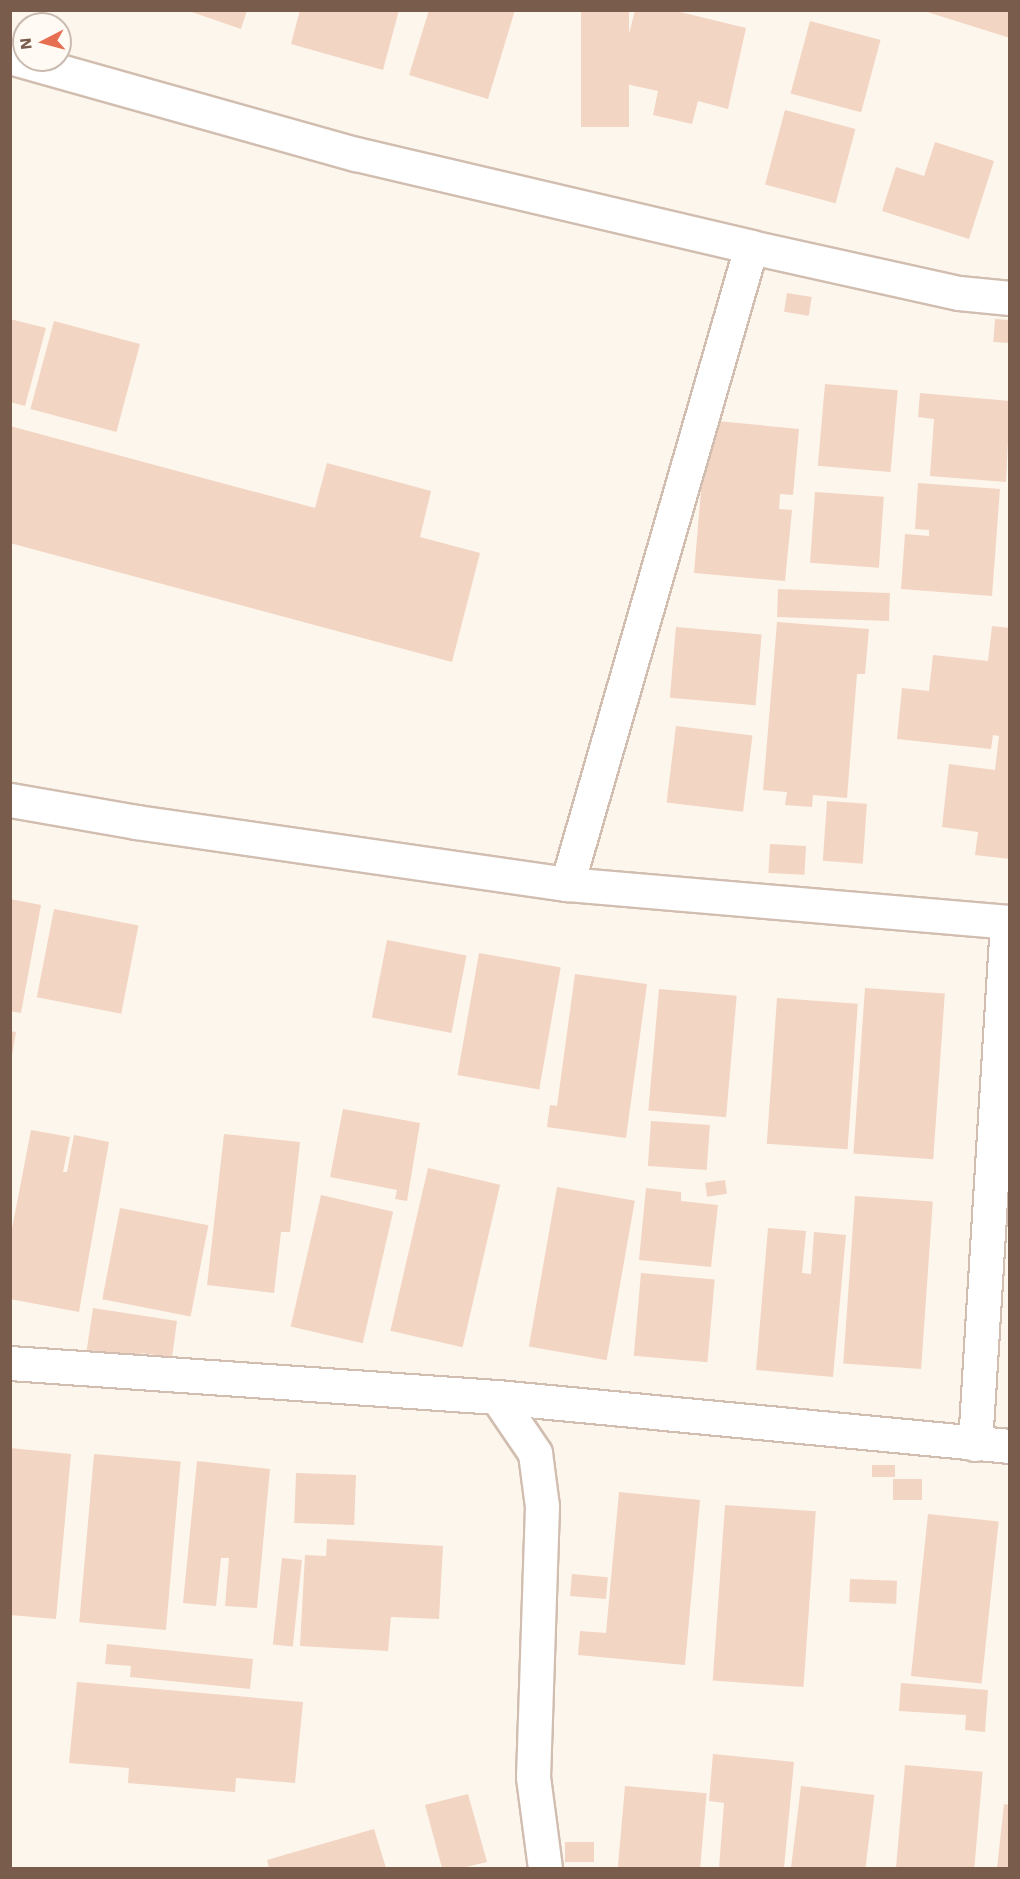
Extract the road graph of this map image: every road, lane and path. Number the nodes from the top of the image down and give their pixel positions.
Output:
1 (10, 57) edge
2 (751, 247) junction
3 (1010, 298) edge
4 (10, 800) edge
5 (567, 884) junction
6 (1008, 922) edge
7 (10, 1363) edge
8 (497, 1397) junction
9 (975, 1444) junction
10 (1010, 1446) edge
11 (545, 1869) edge

1 - 2 street
2 - 3 street
2 - 5 street
4 - 5 street
5 - 6 street
6 - 9 street
7 - 8 street
8 - 9 street
8 - 11 street
9 - 10 street

